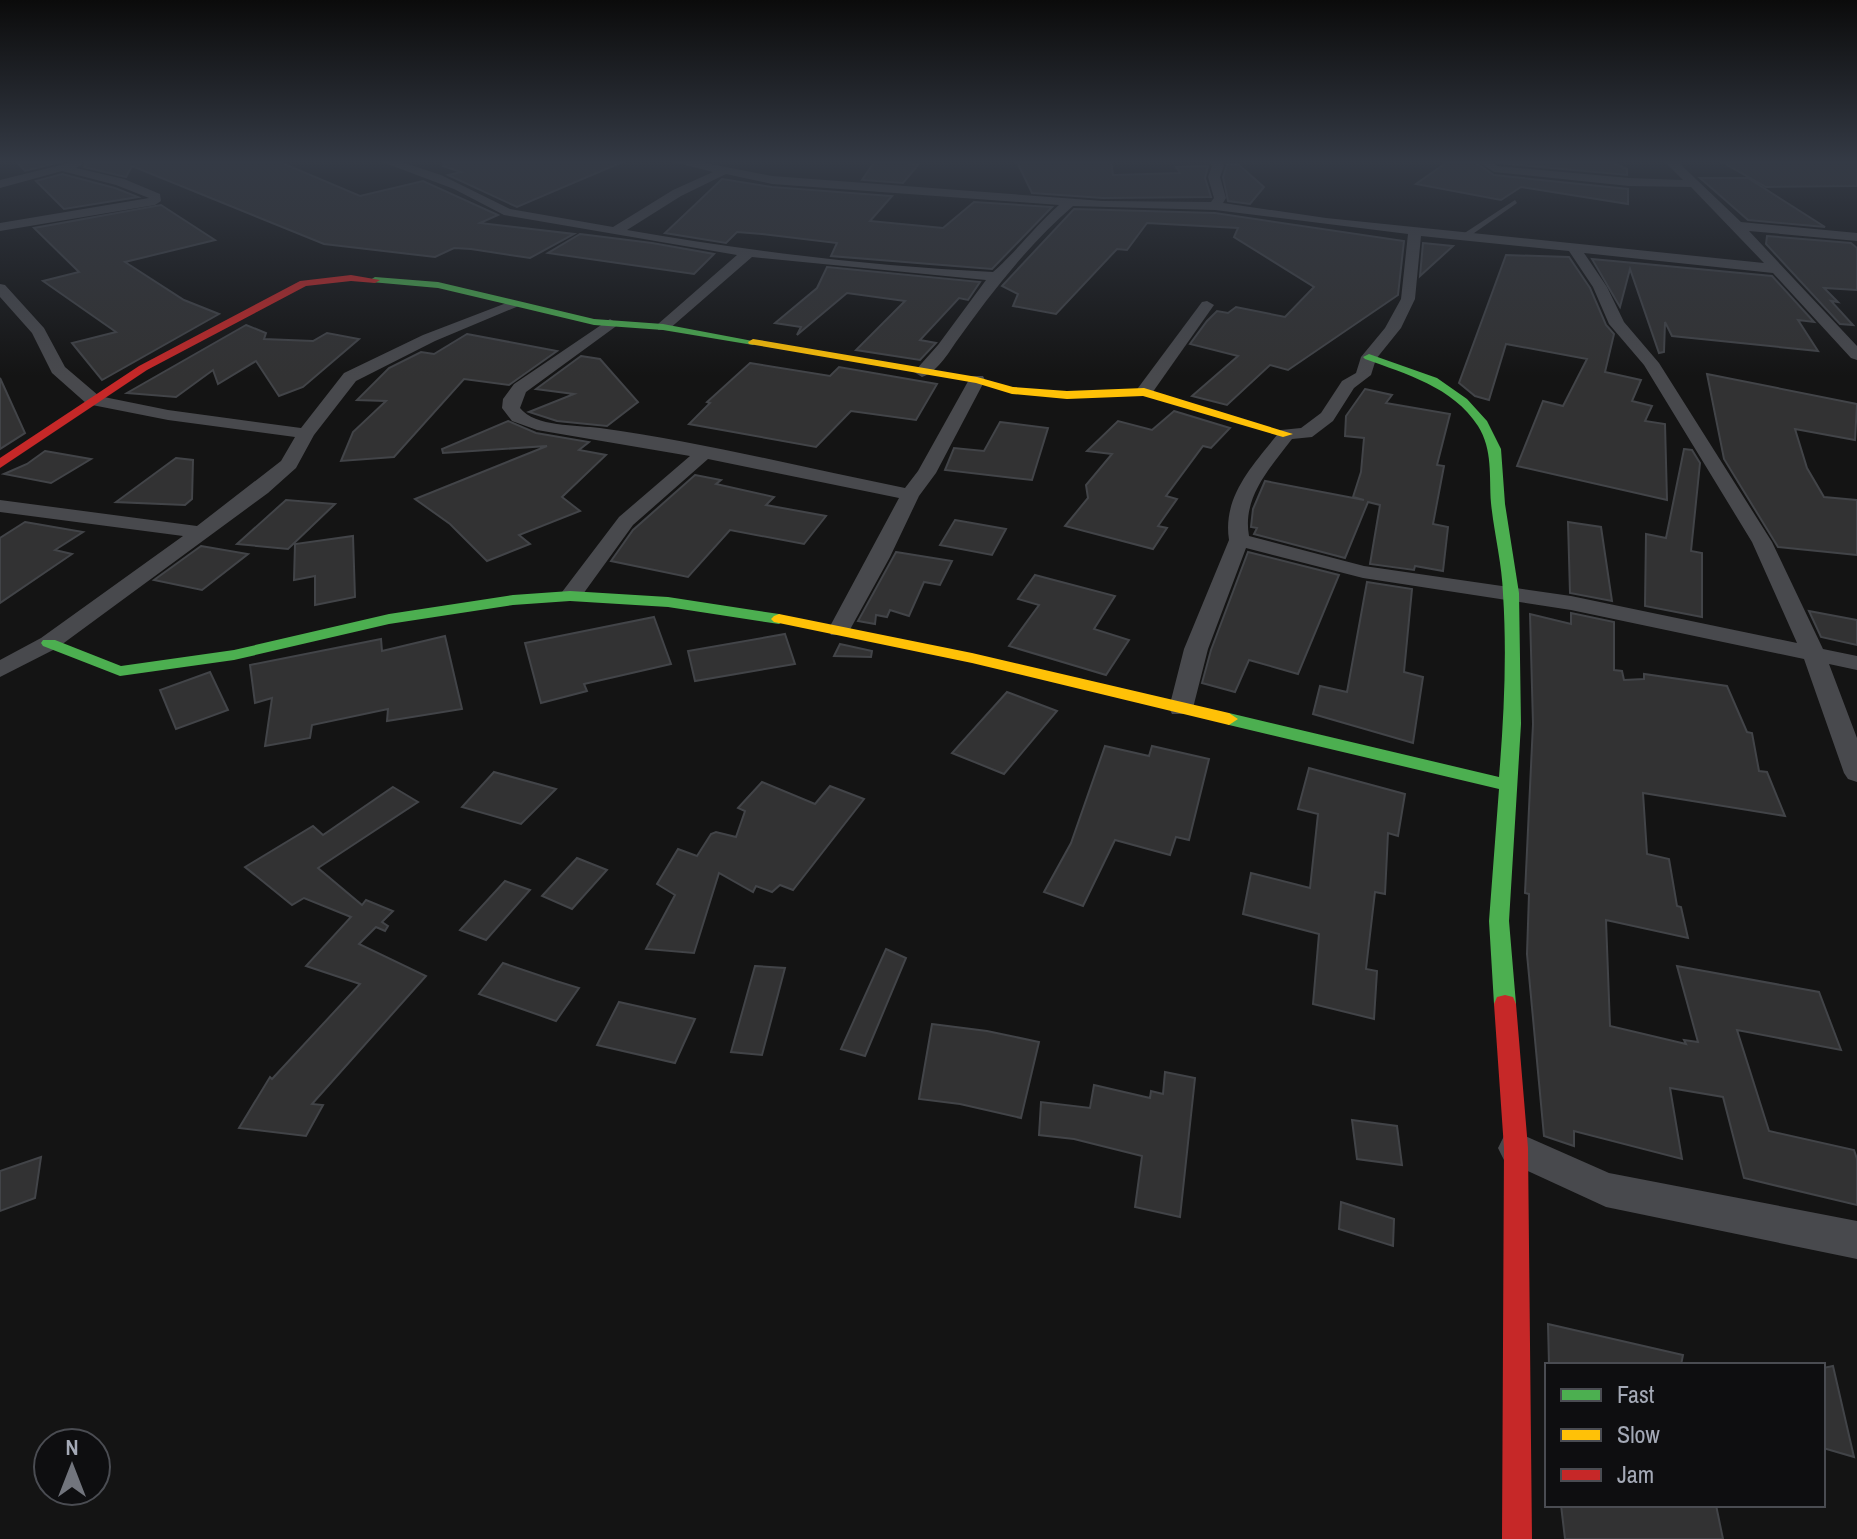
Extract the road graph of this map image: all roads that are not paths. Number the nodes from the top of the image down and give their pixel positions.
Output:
1 (620, 232) edge
2 (1036, 232) edge
3 (1415, 232) joint
4 (1470, 232) edge
5 (1742, 232) edge
6 (1800, 232) edge
7 (1464, 236) junction
8 (1857, 237) edge
9 (1573, 247) junction
10 (749, 252) junction
11 (1777, 269) junction
12 (996, 276) junction
13 (0, 288) edge
14 (514, 305) junction
15 (1207, 305) dead end
16 (610, 324) junction
17 (1830, 326) junction
18 (663, 327) junction
19 (1857, 328) edge
20 (1857, 355) edge
21 (1369, 357) junction
22 (922, 372) junction
23 (977, 380) junction
24 (1144, 392) junction
25 (93, 400) junction
26 (306, 434) junction
27 (1287, 434) junction
28 (704, 453) junction
29 (0, 464) edge
30 (910, 495) junction
31 (0, 506) edge
32 (199, 532) junction
33 (1239, 540) junction
34 (1511, 593) junction
35 (570, 596) junction
36 (839, 630) junction
37 (49, 643) junction
38 (1813, 652) junction
39 (1857, 663) edge
40 (0, 670) edge
41 (1181, 708) junction
42 (1857, 773) edge
43 (1508, 785) junction
44 (1516, 1148) junction
45 (1857, 1240) edge
46 (1517, 1539) edge

1 - 10 street
2 - 12 street
3 - 7 street
3 - 21 street
4 - 7 lane
5 - 11 street
6 - 8 street
7 - 9 street
9 - 11 street
9 - 38 street
10 - 12 street
10 - 18 street
11 - 17 street
12 - 22 street
13 - 25 street
14 - 16 street
14 - 25 street
14 - 26 street
15 - 24 street
16 - 18 street
16 - 28 street
17 - 19 street
17 - 20 street
18 - 22 street
21 - 27 street
21 - 34 street
22 - 23 street
23 - 24 street
23 - 30 street
24 - 27 street
25 - 26 street
25 - 29 street
26 - 32 street
27 - 33 street
28 - 30 street
28 - 35 street
30 - 36 street
31 - 32 street
32 - 37 street
33 - 34 street
33 - 41 street
34 - 38 street
34 - 43 street
35 - 36 street
35 - 37 street
36 - 41 street
37 - 40 street
38 - 39 street
38 - 42 street
41 - 43 street
43 - 44 street
44 - 45 street
44 - 46 street

